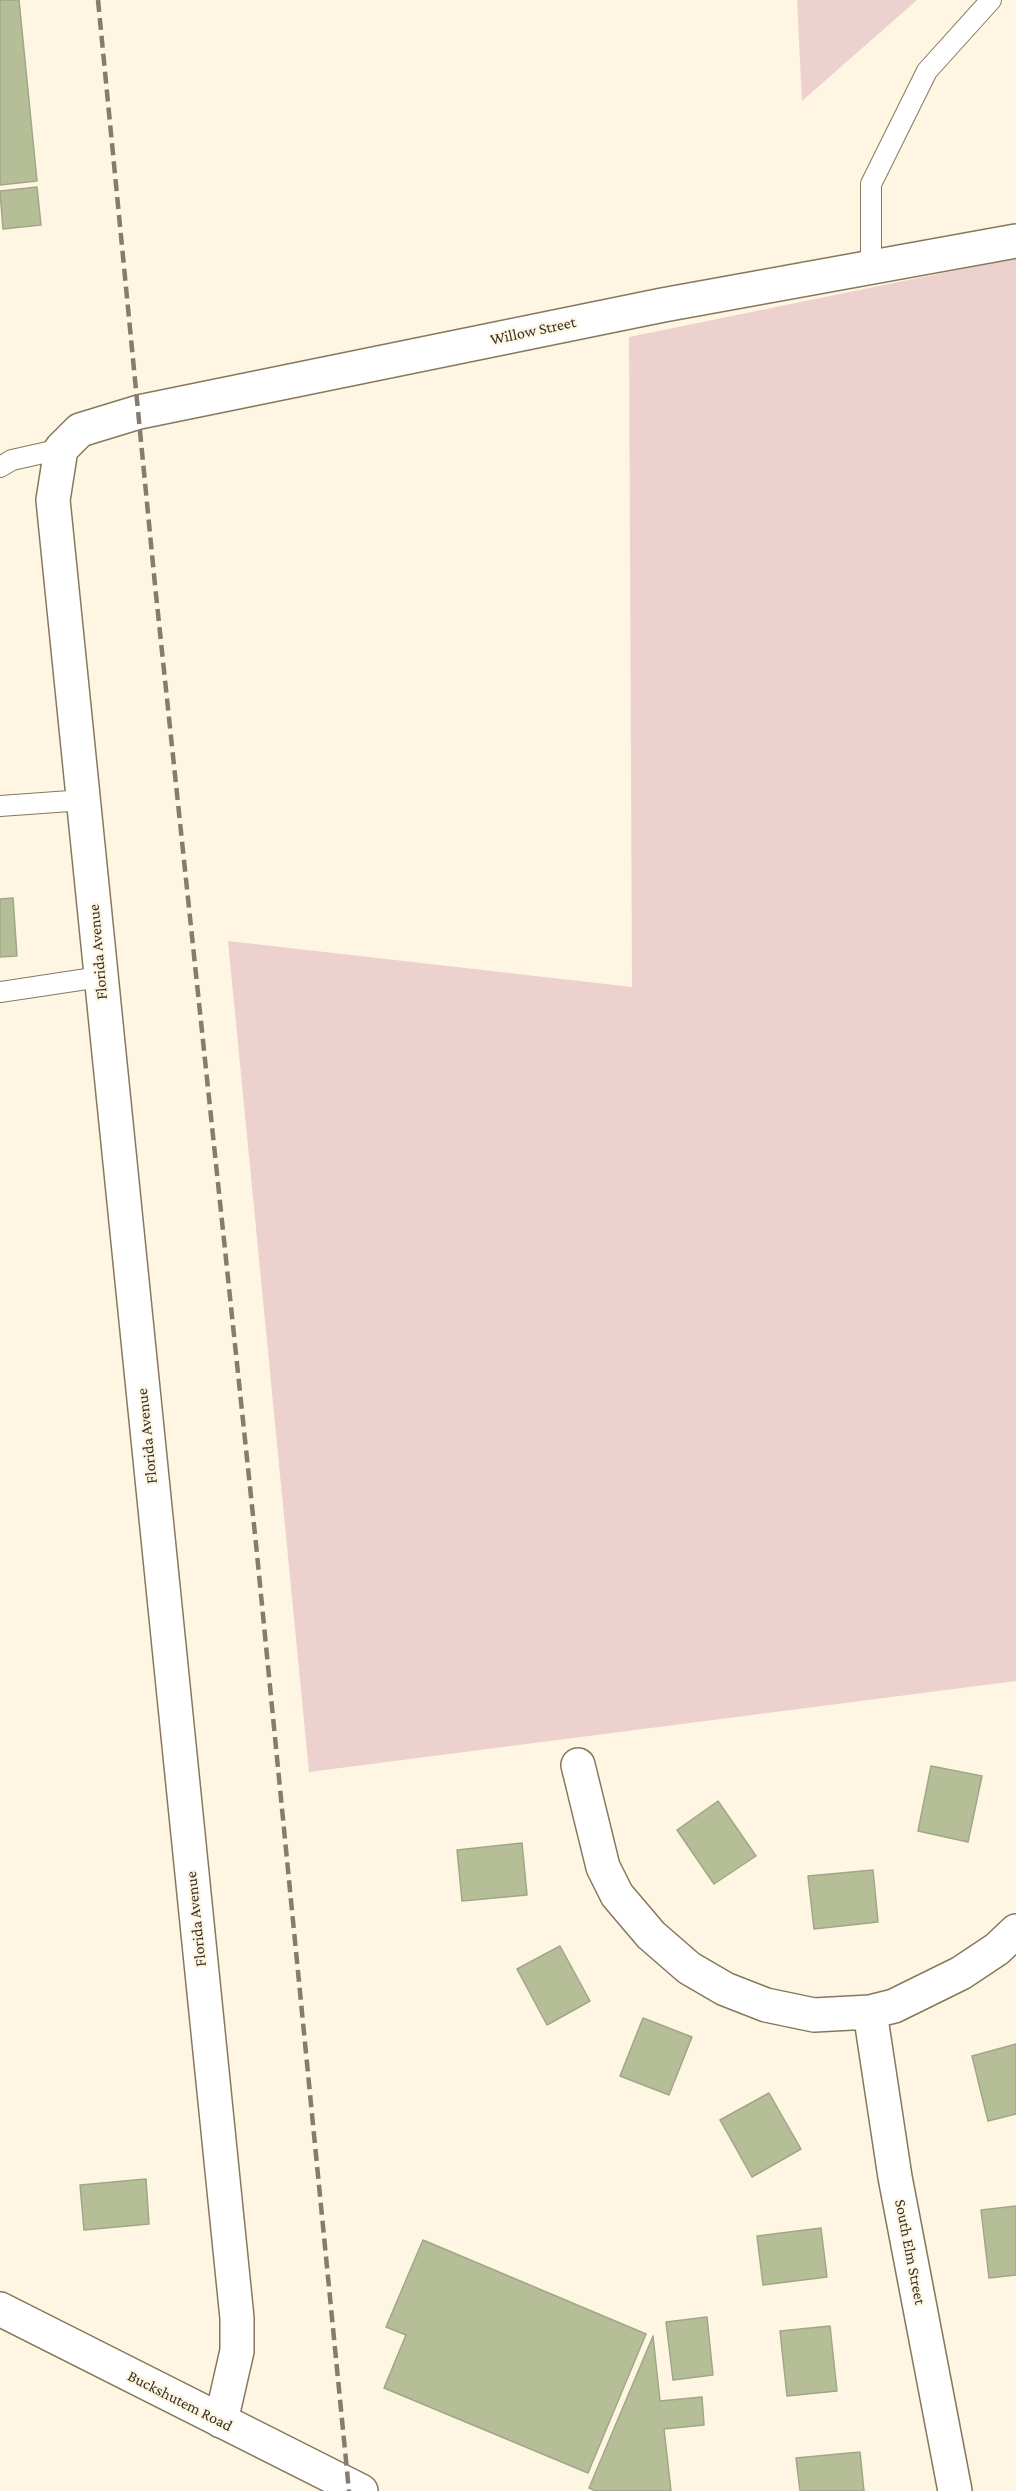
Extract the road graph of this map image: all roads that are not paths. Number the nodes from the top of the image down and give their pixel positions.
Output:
1 (991, 0) edge
2 (1016, 241) edge
3 (870, 267) junction
4 (61, 449) junction
5 (0, 467) edge
6 (84, 800) junction
7 (0, 806) edge
8 (100, 977) junction
9 (0, 992) edge
10 (578, 1765) dead end
11 (1016, 1931) edge
12 (870, 2012) junction
13 (0, 2309) edge
14 (220, 2421) junction
15 (361, 2491) edge
16 (955, 2491) edge

1 - 3 lane
2 - 3 street, Willow Street
3 - 4 street, Willow Street
4 - 5 lane
4 - 6 street, Florida Avenue
6 - 7 lane
6 - 8 street, Florida Avenue
8 - 9 lane
8 - 14 street, Florida Avenue
10 - 12 street
11 - 12 street
12 - 16 street, South Elm Street
13 - 14 street, Buckshutem Road
14 - 15 street, Buckshutem Road

